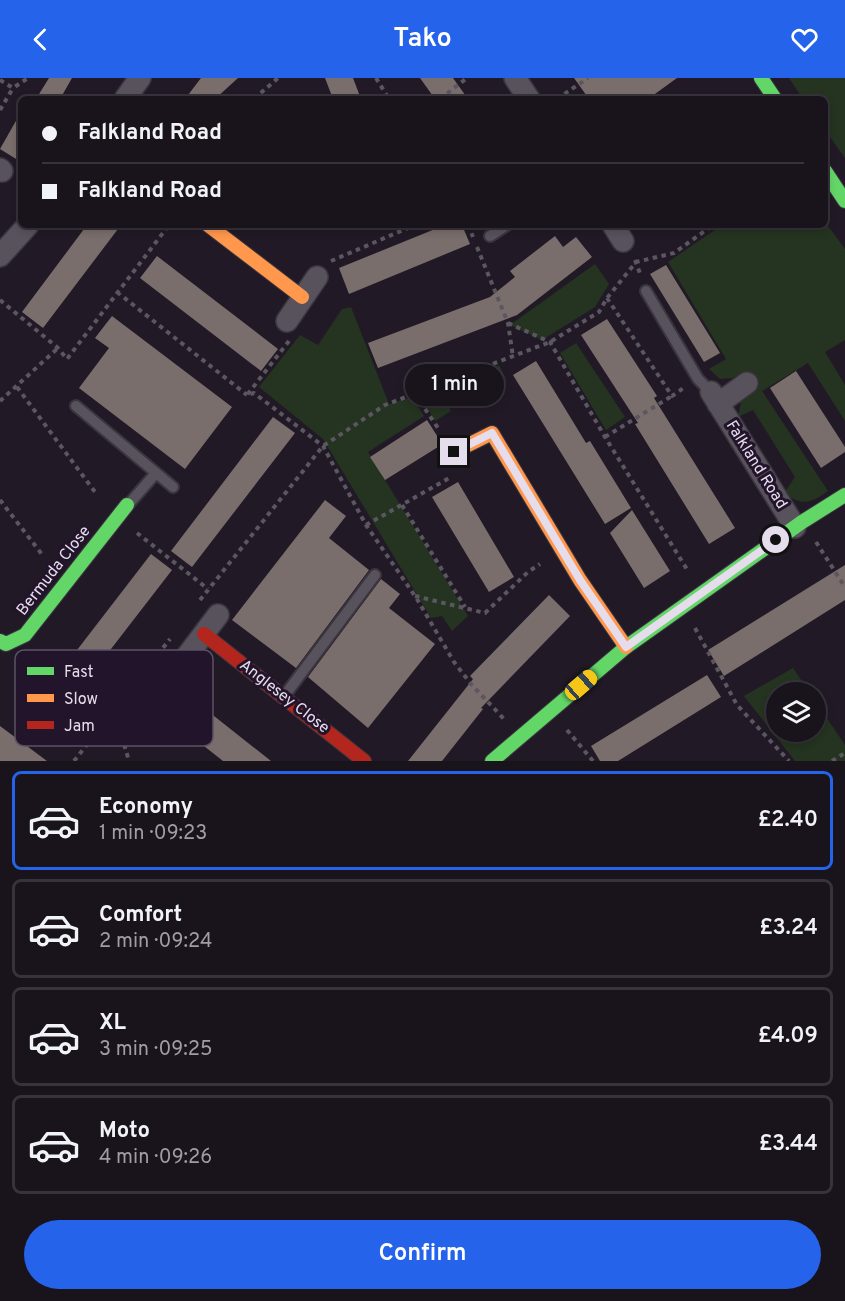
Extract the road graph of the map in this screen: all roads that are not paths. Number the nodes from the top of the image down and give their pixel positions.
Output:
1 (140, 78) edge
2 (515, 78) edge
3 (761, 78) edge
4 (128, 96) edge
5 (527, 96) edge
6 (773, 96) edge
7 (828, 176) edge
8 (845, 201) edge
9 (25, 228) edge
10 (213, 228) edge
11 (502, 228) edge
12 (490, 236) dead end
13 (0, 256) edge
14 (317, 277) road end
15 (646, 291) road end
16 (302, 297) junction
17 (289, 330) road end
18 (747, 383) dead end
19 (709, 392) junction
20 (76, 406) dead end
21 (454, 452) road end
22 (156, 472) junction
23 (173, 487) dead end
24 (845, 495) edge
25 (127, 505) joint
26 (798, 524) junction
27 (375, 575) dead end
28 (218, 615) dead end
29 (204, 634) junction
30 (626, 647) junction
31 (2, 648) edge
32 (192, 650) edge
33 (284, 697) junction
34 (364, 761) edge
35 (492, 761) edge

1 - 4 street
2 - 5 street
3 - 6 street
7 - 8 street
9 - 13 street
10 - 16 street
11 - 12 lane
14 - 16 street
15 - 19 lane
16 - 17 street
18 - 19 street, Falkland Road
19 - 26 street, Falkland Road
20 - 22 lane
21 - 30 street
22 - 23 lane
22 - 25 lane
24 - 26 street, Falkland Road
25 - 31 street, Bermuda Close
26 - 30 street, Falkland Road
27 - 33 lane
28 - 29 street
29 - 32 street
29 - 33 street, Anglesey Close
30 - 35 street, Falkland Road
33 - 34 street, Anglesey Close

